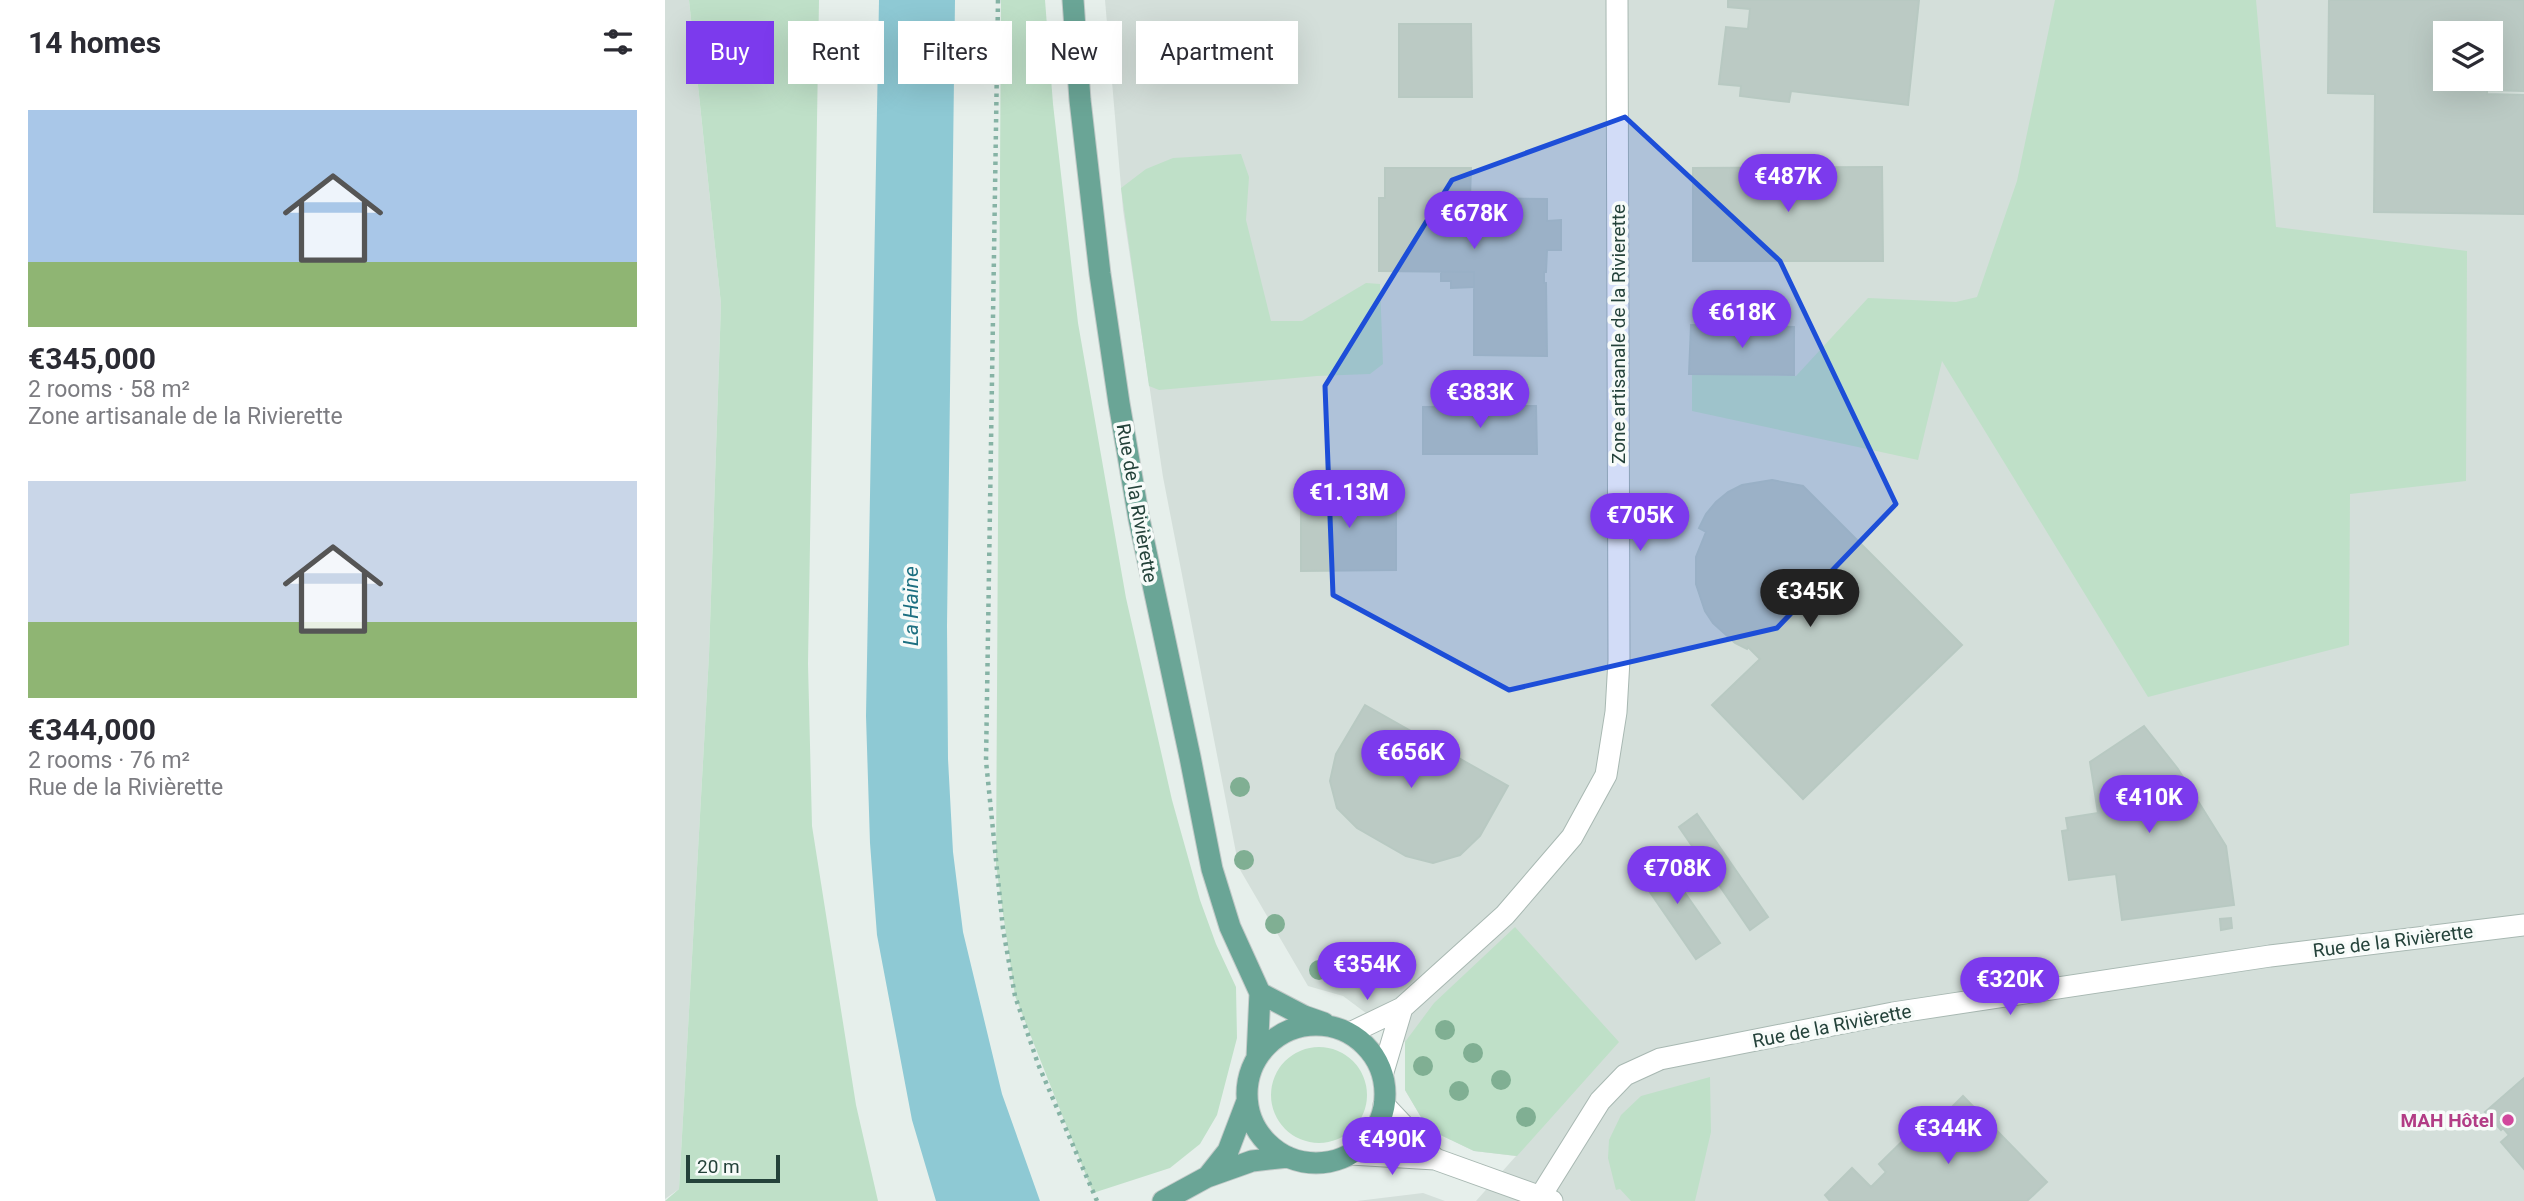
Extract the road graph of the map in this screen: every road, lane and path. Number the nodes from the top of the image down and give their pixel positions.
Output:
1 (998, 0) edge
2 (1073, 0) edge
3 (1617, 0) edge
4 (2524, 925) edge
5 (1260, 992) junction
6 (1402, 1008) junction
7 (1342, 1030) junction
8 (1257, 1058) junction
9 (1383, 1072) junction
10 (1247, 1101) junction
11 (1384, 1105) junction
12 (1351, 1154) junction
13 (1288, 1157) junction
14 (1435, 1158) junction
15 (1207, 1177) junction
16 (1546, 1199) edge
17 (1097, 1201) edge
18 (1163, 1201) edge

1 - 17 path
2 - 5 main road, Rue de la Rivièrette
3 - 6 street, Zone artisanale de la Rivierette
4 - 16 street, Rue de la Rivièrette
5 - 7 main road
5 - 8 main road, Rue de la Rivièrette
6 - 7 street, Zone artisanale de la Rivierette
6 - 9 street
7 - 8 main road
7 - 9 main road
8 - 10 main road
9 - 11 main road
10 - 13 main road
10 - 15 main road
11 - 12 main road
11 - 14 street
12 - 13 main road
12 - 14 street
13 - 15 main road
14 - 16 street
15 - 18 main road

